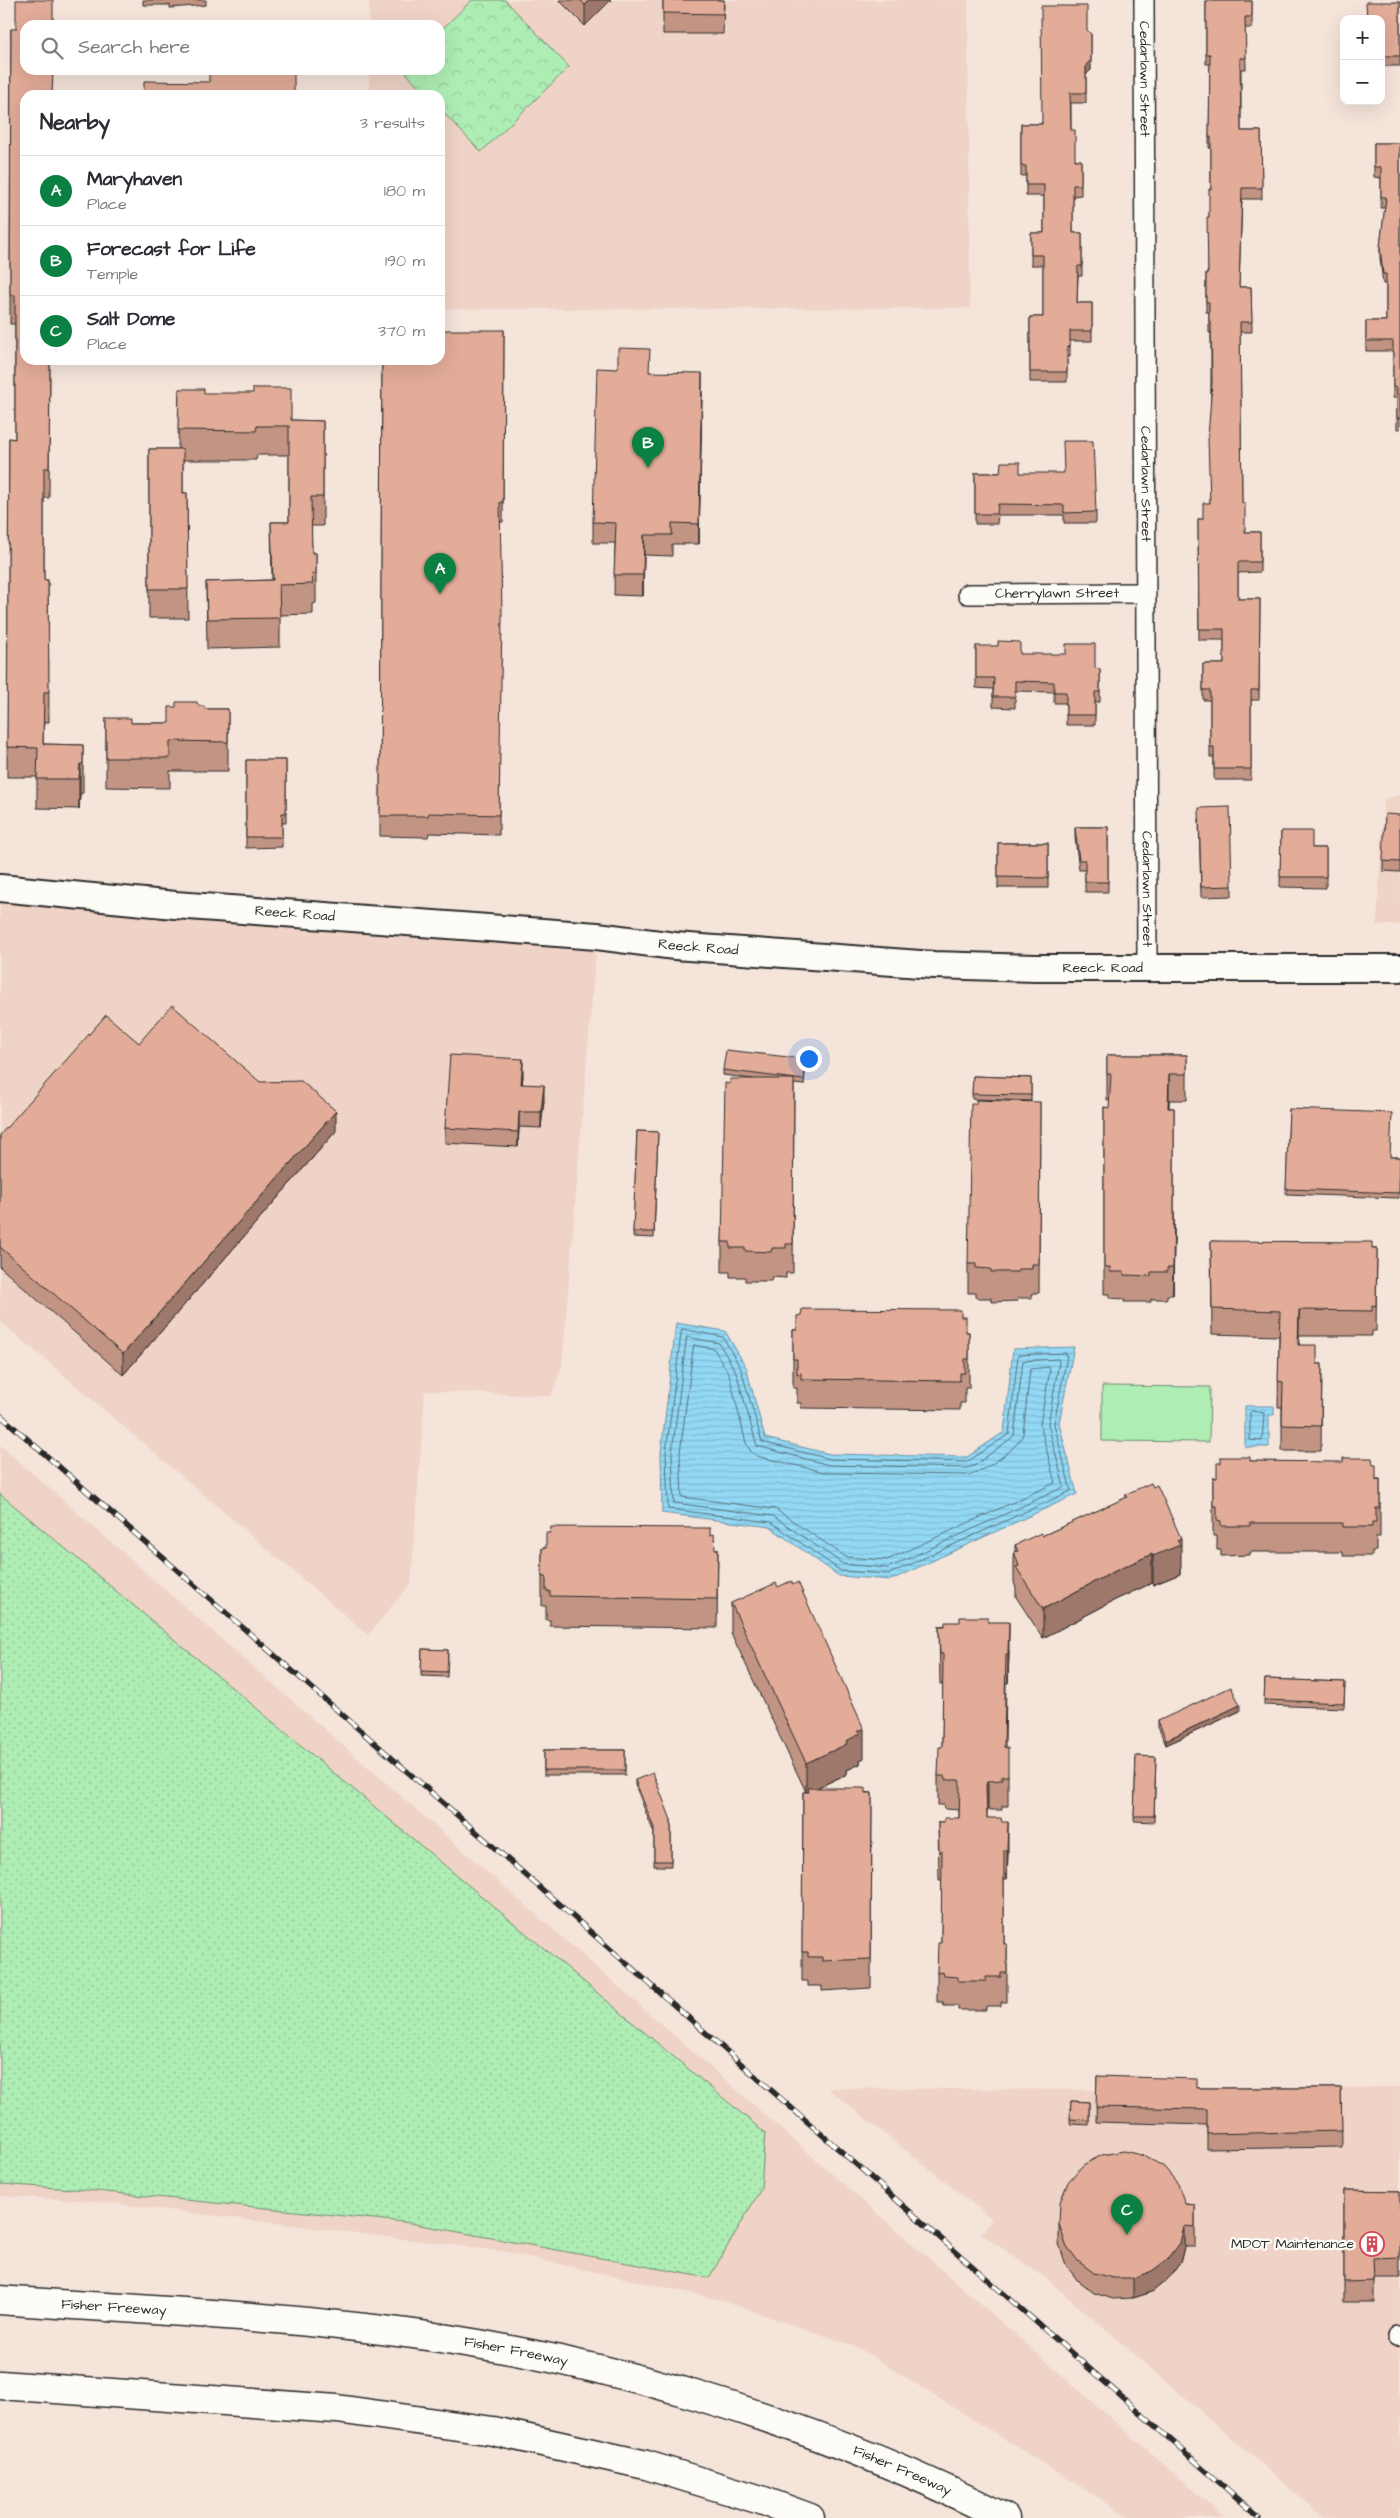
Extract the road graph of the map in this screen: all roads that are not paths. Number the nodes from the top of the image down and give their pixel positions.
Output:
1 (1144, 0) edge
2 (1145, 593) junction
3 (968, 594) dead end
4 (0, 888) edge
5 (1147, 968) junction
6 (1400, 968) edge
7 (0, 2300) edge
8 (0, 2386) edge
9 (810, 2518) edge
10 (1004, 2518) edge

1 - 2 street, Cedarlawn Street
2 - 3 street, Cherrylawn Street
2 - 5 street, Cedarlawn Street
4 - 5 street, Reeck Road
5 - 6 street, Reeck Road
7 - 10 highway, Fisher Freeway
8 - 9 highway

